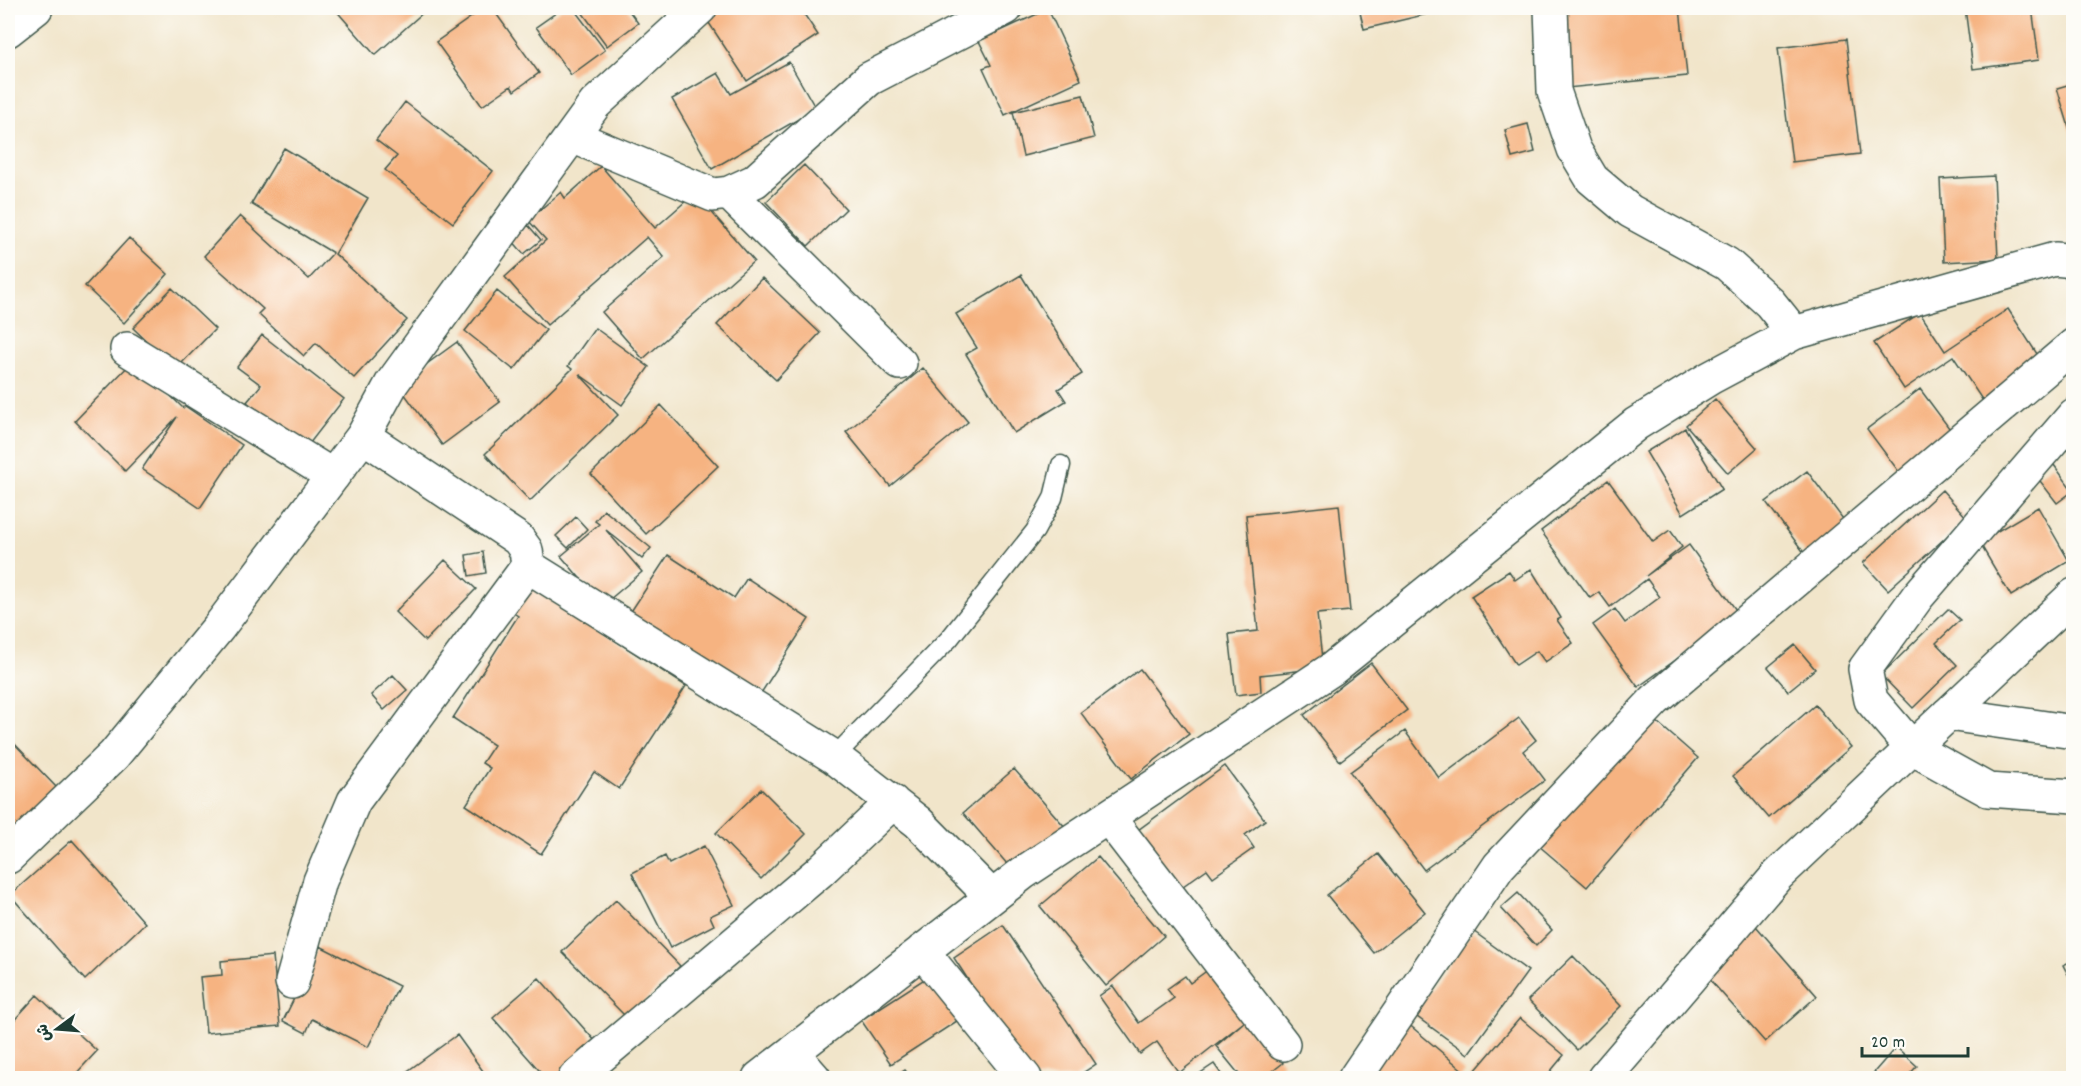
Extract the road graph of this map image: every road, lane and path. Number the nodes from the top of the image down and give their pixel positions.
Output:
1 (36, 8) edge
2 (700, 8) edge
3 (1006, 8) edge
4 (1551, 8) edge
5 (8, 30) edge
6 (572, 136) junction
7 (729, 193) junction
8 (2073, 261) edge
9 (1794, 333) junction
10 (2073, 345) edge
11 (127, 349) dead end
12 (900, 363) dead end
13 (2073, 415) edge
14 (363, 436) junction
15 (1061, 465) dead end
16 (333, 476) junction
17 (528, 566) junction
18 (2073, 595) edge
19 (1948, 714) junction
20 (2073, 732) edge
21 (1912, 748) junction
22 (834, 756) junction
23 (2073, 796) edge
24 (893, 802) junction
25 (1108, 817) junction
26 (8, 857) edge
27 (992, 897) junction
28 (922, 951) junction
29 (292, 982) dead end
30 (1283, 1044) dead end
31 (792, 1053) junction
32 (575, 1078) edge
33 (759, 1078) edge
34 (814, 1078) edge
35 (1025, 1078) edge
36 (1355, 1078) edge
37 (1605, 1078) edge

1 - 5 street
2 - 6 street
3 - 7 street
4 - 9 street
6 - 7 street
6 - 14 street
7 - 12 street
8 - 9 street
9 - 25 street
10 - 36 street
11 - 16 street
13 - 21 street
14 - 16 street
14 - 17 street
15 - 22 lane
16 - 26 street
17 - 22 street
17 - 29 street
18 - 19 street
19 - 20 street
19 - 21 street
21 - 23 street
21 - 37 street
22 - 24 street
24 - 27 street
24 - 32 street
25 - 27 street
25 - 30 street
27 - 28 street
28 - 31 street
28 - 35 street
31 - 33 street
31 - 34 street

